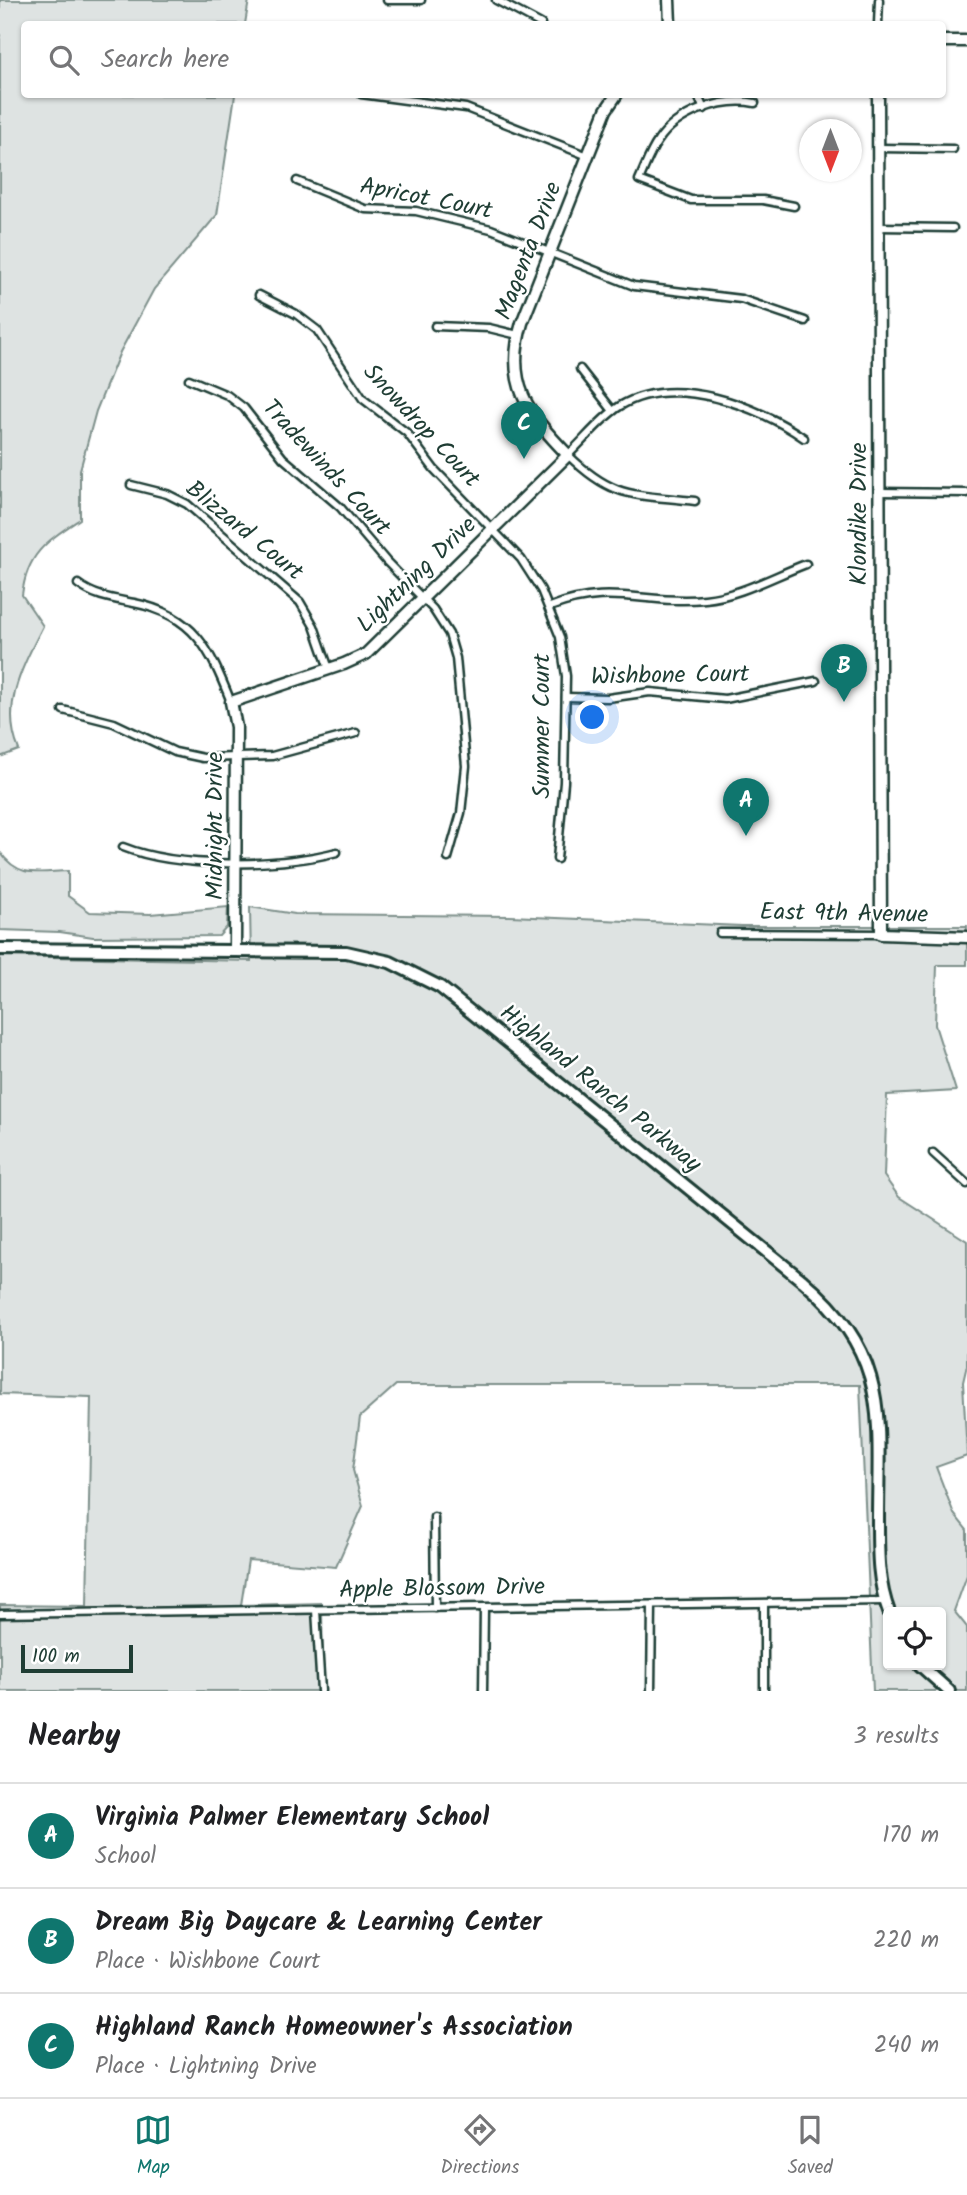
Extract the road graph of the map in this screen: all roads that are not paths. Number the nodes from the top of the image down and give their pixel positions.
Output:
1 (387, 0) edge
2 (421, 0) edge
3 (496, 0) edge
4 (669, 0) edge
5 (879, 0) edge
6 (535, 21) edge
7 (670, 21) edge
8 (878, 21) edge
9 (946, 41) edge
10 (967, 41) edge
11 (391, 98) edge
12 (614, 98) edge
13 (699, 98) edge
14 (878, 98) edge
15 (755, 103) dead end
16 (704, 110) junction
17 (878, 148) junction
18 (953, 149) dead end
19 (588, 156) junction
20 (297, 181) dead end
21 (794, 206) dead end
22 (877, 227) junction
23 (953, 228) dead end
24 (550, 252) junction
25 (259, 295) dead end
26 (805, 321) dead end
27 (435, 326) dead end
28 (518, 335) junction
29 (580, 369) dead end
30 (189, 379) dead end
31 (613, 411) junction
32 (804, 438) dead end
33 (569, 455) junction
34 (131, 485) dead end
35 (880, 492) junction
36 (967, 493) edge
37 (695, 501) dead end
38 (494, 530) junction
39 (806, 564) dead end
40 (78, 584) dead end
41 (424, 599) junction
42 (550, 607) junction
43 (329, 669) junction
44 (816, 681) dead end
45 (566, 697) junction
46 (231, 702) junction
47 (63, 710) dead end
48 (356, 733) dead end
49 (236, 758) junction
50 (123, 846) dead end
51 (337, 852) dead end
52 (447, 858) dead end
53 (557, 859) dead end
54 (236, 861) junction
55 (720, 933) dead end
56 (881, 934) junction
57 (967, 937) edge
58 (0, 949) edge
59 (235, 950) junction
60 (933, 1153) dead end
61 (967, 1184) edge
62 (434, 1517) dead end
63 (764, 1604) junction
64 (652, 1605) junction
65 (887, 1607) edge
66 (435, 1608) junction
67 (484, 1608) junction
68 (316, 1610) junction
69 (0, 1614) edge
70 (926, 1670) edge
71 (321, 1691) edge
72 (483, 1691) edge
73 (651, 1691) edge
74 (764, 1691) edge
75 (949, 1691) edge

1 - 2 street
3 - 6 street
4 - 7 main road
5 - 8 street
9 - 10 main road
11 - 19 street
12 - 19 main road, Magenta Drive
13 - 16 street
14 - 17 main road, Klondike Drive
15 - 16 street
16 - 21 street
17 - 18 street
17 - 22 main road, Klondike Drive
19 - 24 main road, Magenta Drive
20 - 24 street, Apricot Court
22 - 23 street
22 - 35 main road, Klondike Drive
24 - 26 street, Apricot Court
24 - 28 main road, Magenta Drive
25 - 38 street, Snowdrop Court
27 - 28 street
28 - 33 main road, Magenta Drive
29 - 31 street
30 - 41 street, Tradewinds Court
31 - 32 street
31 - 33 street
33 - 37 street
33 - 38 main road, Lightning Drive
34 - 43 street, Blizzard Court
35 - 36 street
35 - 56 main road, Klondike Drive
38 - 41 main road, Lightning Drive
38 - 42 street, Summer Court
39 - 42 street
40 - 46 street
41 - 43 main road, Lightning Drive
41 - 52 street, Tradewinds Court
42 - 45 street, Summer Court
43 - 46 main road, Lightning Drive
44 - 45 street, Wishbone Court
45 - 53 street, Summer Court
46 - 49 main road, Midnight Drive
47 - 49 street
48 - 49 street
49 - 54 main road, Midnight Drive
50 - 54 street
51 - 54 street
54 - 59 main road, Midnight Drive
55 - 56 street, East 9th Avenue
56 - 57 main road, East 9th Avenue
58 - 59 main road, Highland Ranch Parkway
59 - 65 main road, Highland Ranch Parkway
60 - 61 street
62 - 66 street
63 - 64 street, Apple Blossom Drive
63 - 65 street, Apple Blossom Drive
63 - 74 street
64 - 67 street, Apple Blossom Drive
64 - 73 street
66 - 67 street, Apple Blossom Drive
66 - 68 street, Apple Blossom Drive
67 - 72 street
68 - 69 street, Apple Blossom Drive
68 - 71 street
70 - 75 main road

